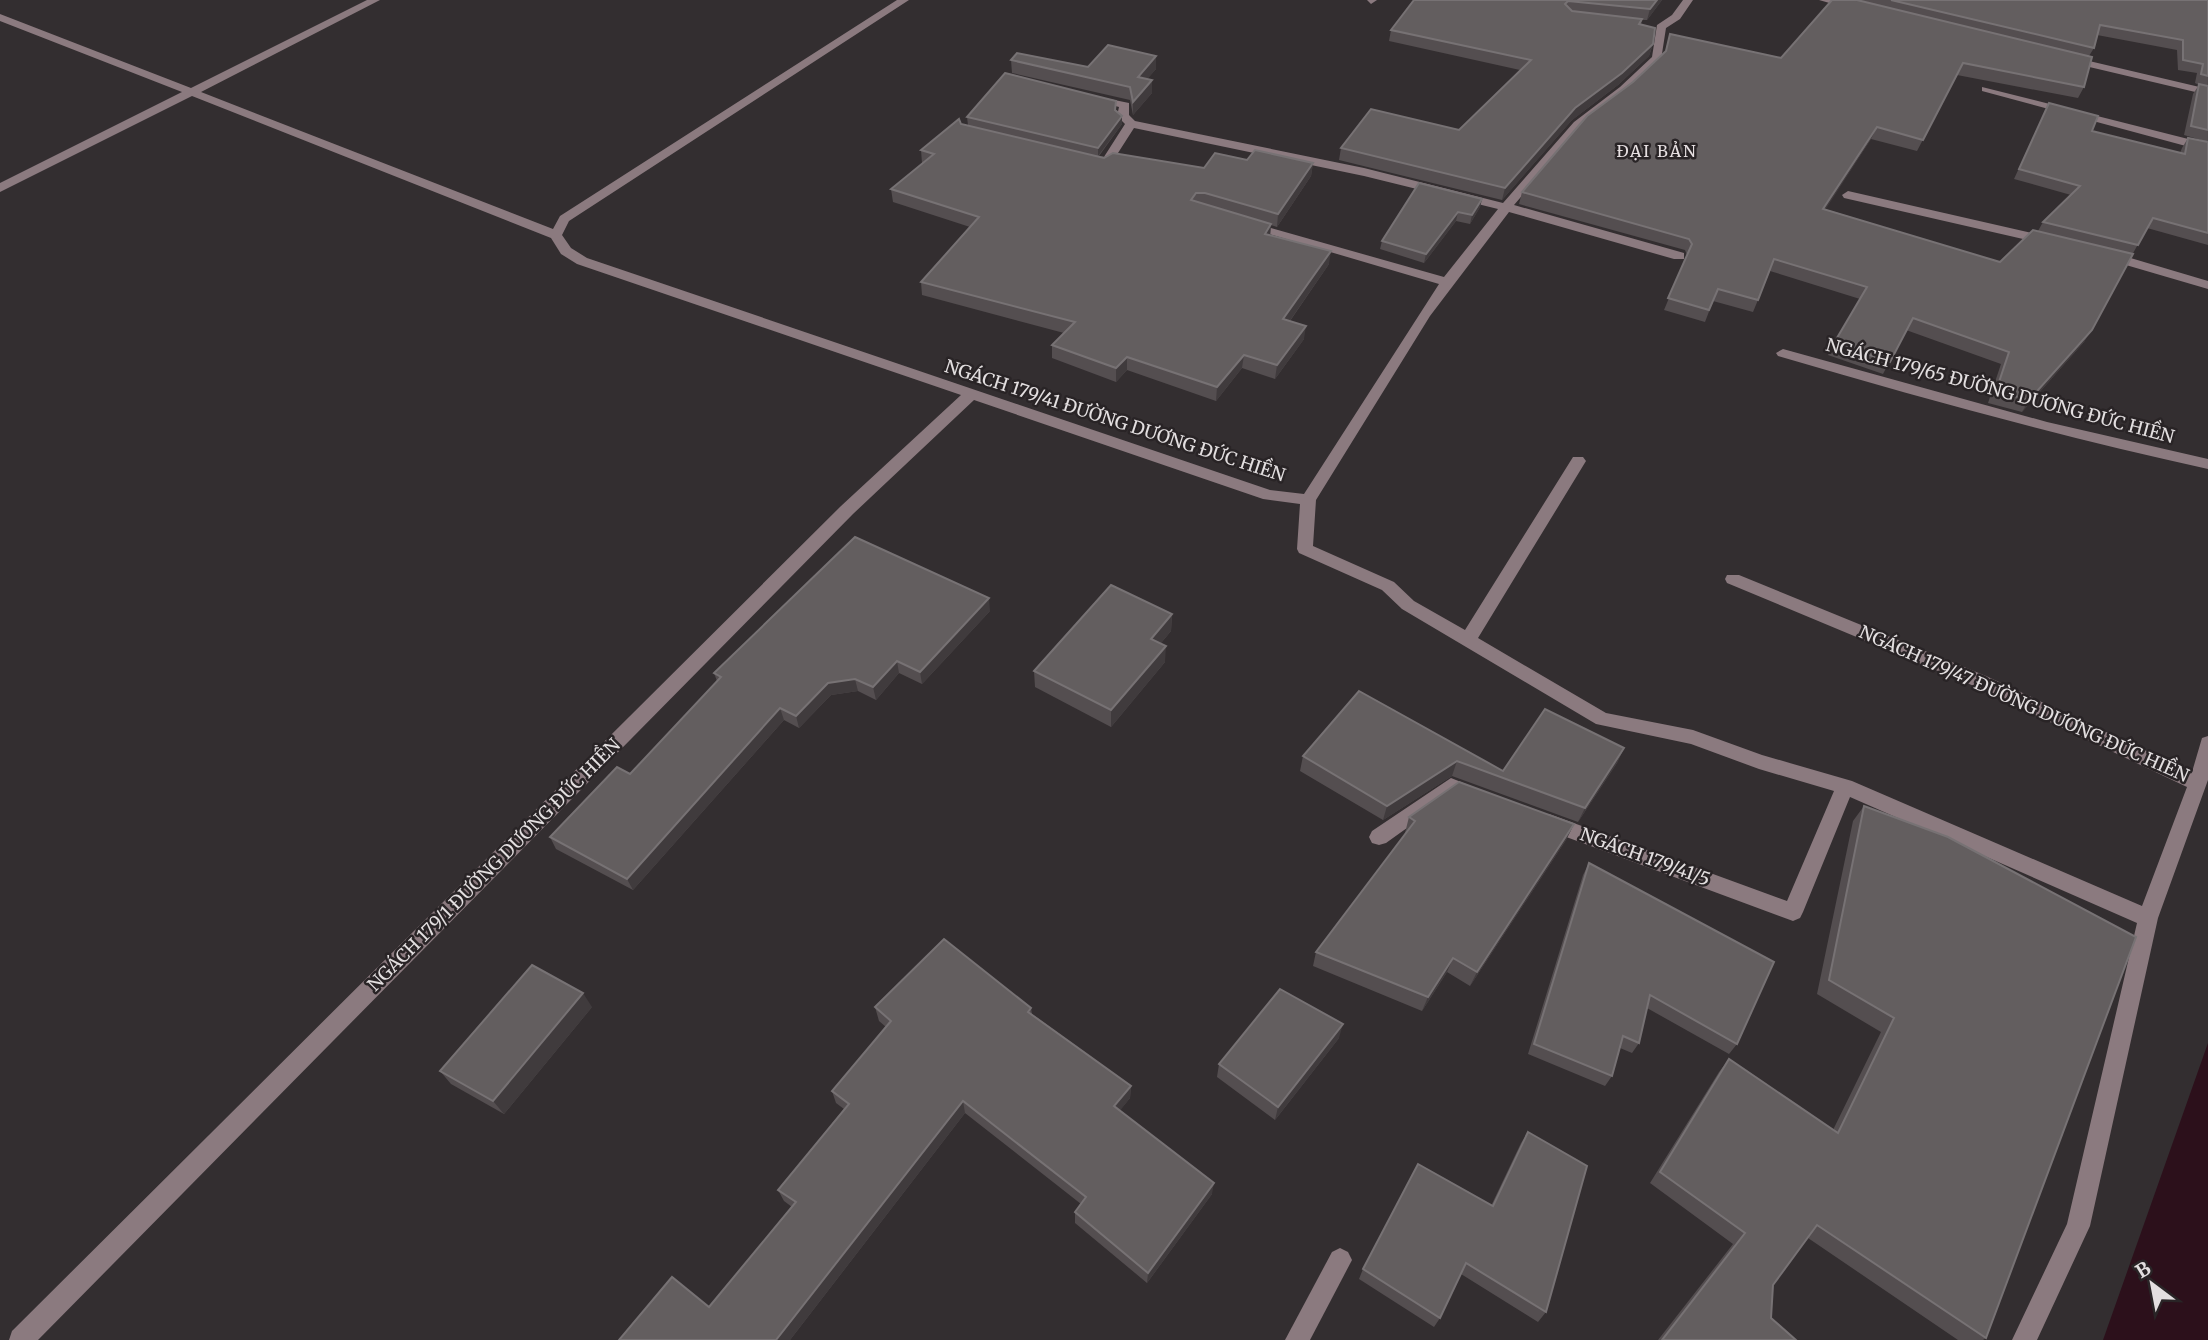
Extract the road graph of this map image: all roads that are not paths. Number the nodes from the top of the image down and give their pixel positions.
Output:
1 (375, 0) edge
2 (904, 0) edge
3 (1688, 0) edge
4 (1824, 0) edge
5 (1864, 10) edge
6 (0, 17) edge
7 (2062, 57) edge
8 (1986, 89) edge
9 (2208, 92) edge
10 (190, 93) junction
11 (1086, 95) edge
12 (1131, 124) junction
13 (2208, 148) edge
14 (1080, 158) edge
15 (0, 188) edge
16 (1848, 195) edge
17 (1506, 206) junction
18 (1239, 223) edge
19 (556, 235) junction
20 (2057, 243) edge
21 (2097, 252) edge
22 (1679, 256) edge
23 (1447, 282) junction
24 (2208, 285) edge
25 (1783, 353) dead end
26 (970, 395) junction
27 (1578, 461) dead end
28 (2208, 464) edge
29 (1308, 500) junction
30 (1732, 579) dead end
31 (1467, 641) junction
32 (2208, 743) edge
33 (2198, 783) junction
34 (1845, 786) junction
35 (1489, 800) edge
36 (1527, 814) edge
37 (1379, 837) dead end
38 (2148, 918) junction
39 (1340, 1261) dead end
40 (21, 1340) edge
41 (1297, 1340) edge
42 (2024, 1340) edge

1 - 10 street
2 - 19 street
3 - 17 street
4 - 5 street
6 - 10 street
7 - 9 street
8 - 13 street
10 - 15 street
10 - 19 street
11 - 12 street
12 - 14 street
12 - 17 street
16 - 20 street
17 - 22 street
17 - 23 street
18 - 23 street
19 - 26 street, NGÁCH 179/41 ĐƯỜNG DƯƠNG ĐỨC HIỀN
21 - 24 street
23 - 29 street
25 - 28 street, NGÁCH 179/65 ĐƯỜNG DƯƠNG ĐỨC HIỀN
26 - 29 street, NGÁCH 179/41 ĐƯỜNG DƯƠNG ĐỨC HIỀN
26 - 40 street, NGÁCH 179/1 ĐƯỜNG DƯƠNG ĐỨC HIỀN
27 - 31 street
29 - 31 street
30 - 33 street, NGÁCH 179/47 ĐƯỜNG DƯƠNG ĐỨC HIỀN
31 - 34 street
32 - 33 street
33 - 38 street
34 - 36 street, NGÁCH 179/41/5
34 - 38 street
35 - 37 street
38 - 42 street
39 - 41 street

